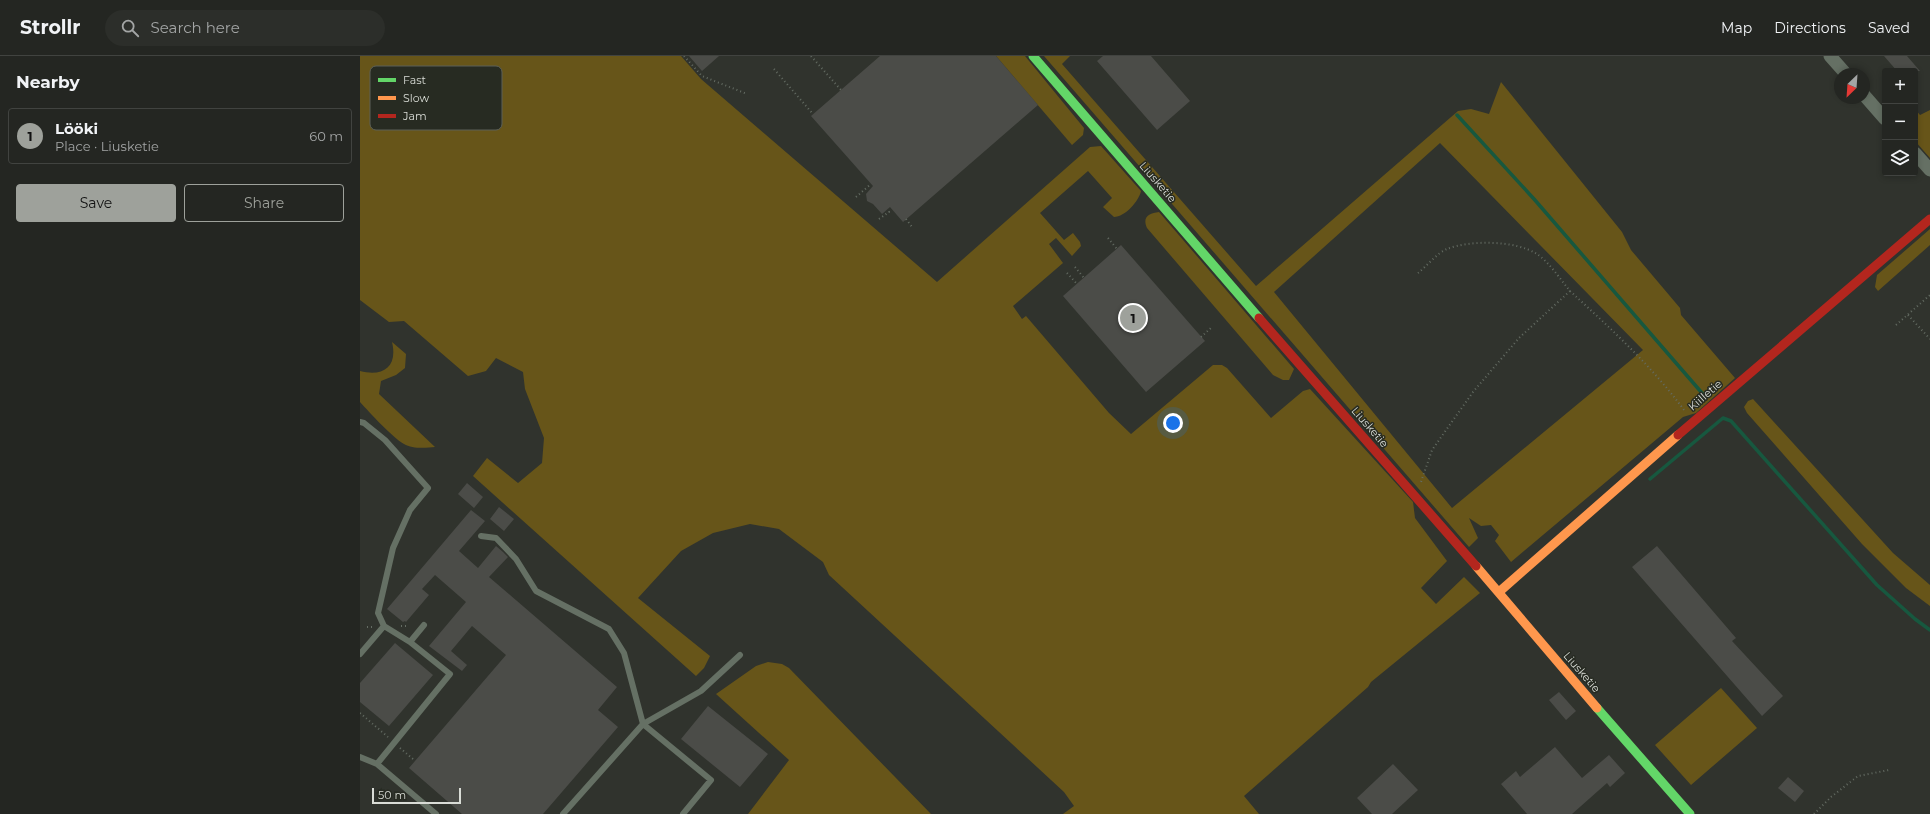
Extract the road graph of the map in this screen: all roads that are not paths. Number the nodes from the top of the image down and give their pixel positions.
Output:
1 (1033, 56) edge
2 (1830, 56) edge
3 (1841, 68) edge
4 (1870, 102) edge
5 (1882, 116) edge
6 (1918, 156) edge
7 (1930, 170) edge
8 (1930, 219) edge
9 (360, 422) edge
10 (481, 536) dead end
11 (1499, 592) junction
12 (424, 625) dead end
13 (384, 626) junction
14 (410, 642) junction
15 (360, 654) edge
16 (740, 655) dead end
17 (643, 724) junction
18 (360, 757) edge
19 (377, 764) junction
20 (436, 814) edge
21 (563, 814) edge
22 (683, 814) edge
23 (1690, 814) edge

1 - 11 street, Liusketie
2 - 3 street
4 - 5 street
6 - 7 street
8 - 11 street, Kiilletie
9 - 13 lane
10 - 17 lane
11 - 23 street, Liusketie
12 - 14 lane
13 - 14 lane
13 - 15 lane
14 - 19 lane
16 - 17 lane
17 - 21 lane
17 - 22 lane
18 - 19 lane
19 - 20 lane

